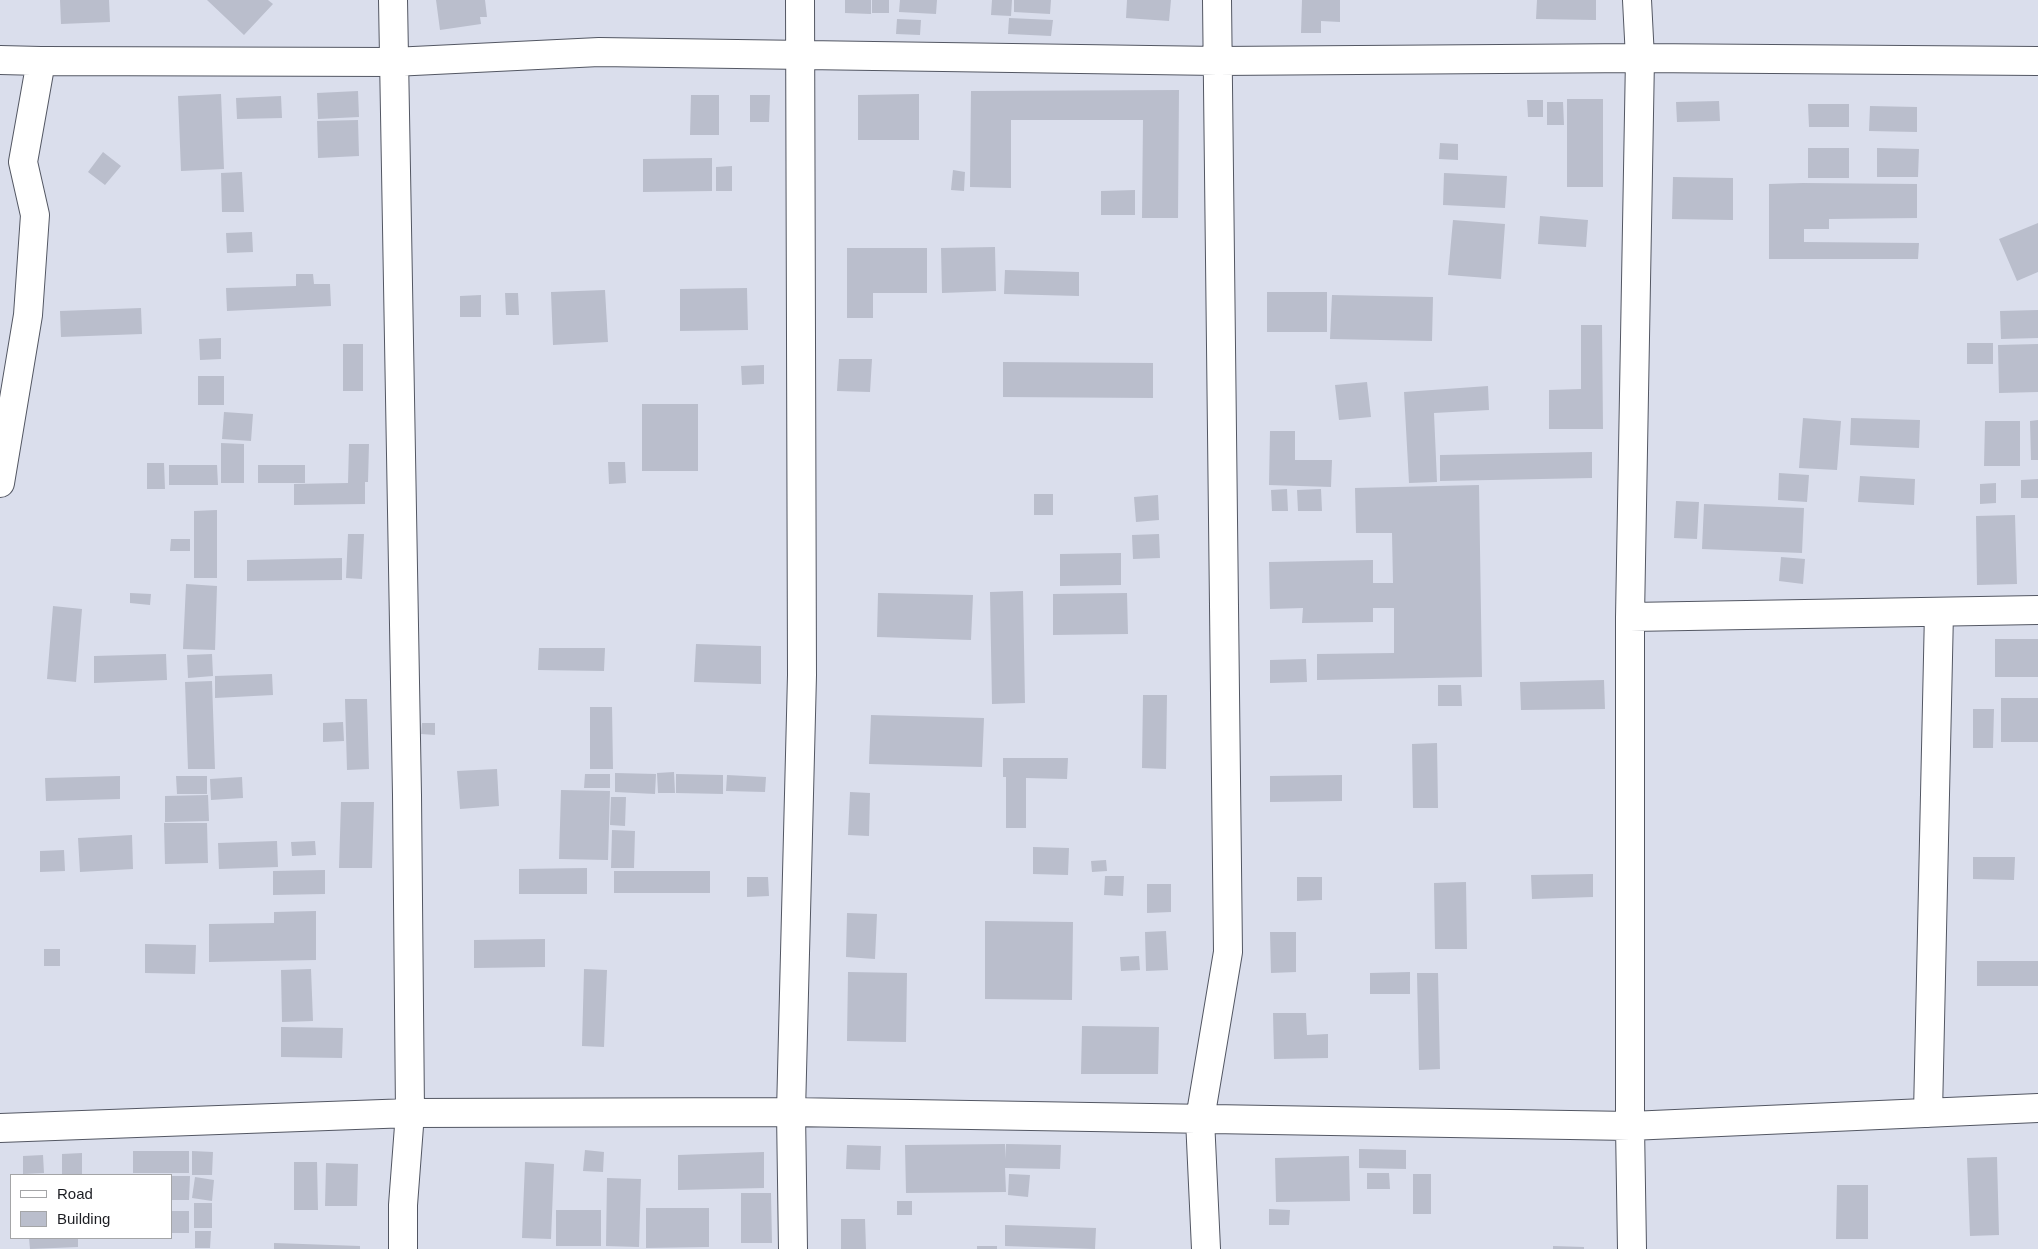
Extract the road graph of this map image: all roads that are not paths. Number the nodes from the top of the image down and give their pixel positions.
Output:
1 (393, 0) edge
2 (800, 0) edge
3 (1217, 0) edge
4 (1637, 0) edge
5 (802, 56) junction
6 (1640, 58) junction
7 (0, 60) edge
8 (1218, 61) junction
9 (41, 62) junction
10 (393, 62) junction
11 (2038, 62) edge
12 (0, 483) edge
13 (2038, 610) edge
14 (1939, 612) junction
15 (1630, 617) junction
16 (2038, 1108) edge
17 (791, 1112) junction
18 (410, 1113) junction
19 (1928, 1113) junction
20 (1200, 1119) junction
21 (1630, 1126) junction
22 (0, 1128) edge
23 (403, 1249) edge
24 (793, 1249) edge
25 (1206, 1249) edge
26 (1632, 1249) edge

1 - 10 street
2 - 5 street
3 - 8 street
4 - 6 street
5 - 8 street
5 - 10 street
5 - 17 street
6 - 8 street
6 - 11 street
6 - 15 street
7 - 9 street
8 - 20 street
9 - 10 street
9 - 12 street
10 - 18 street
13 - 14 street
14 - 15 street
14 - 19 street
15 - 21 street
16 - 19 street
17 - 18 street
17 - 20 street
17 - 24 street
18 - 22 street
18 - 23 street
19 - 21 street
20 - 21 street
20 - 25 street
21 - 26 street

